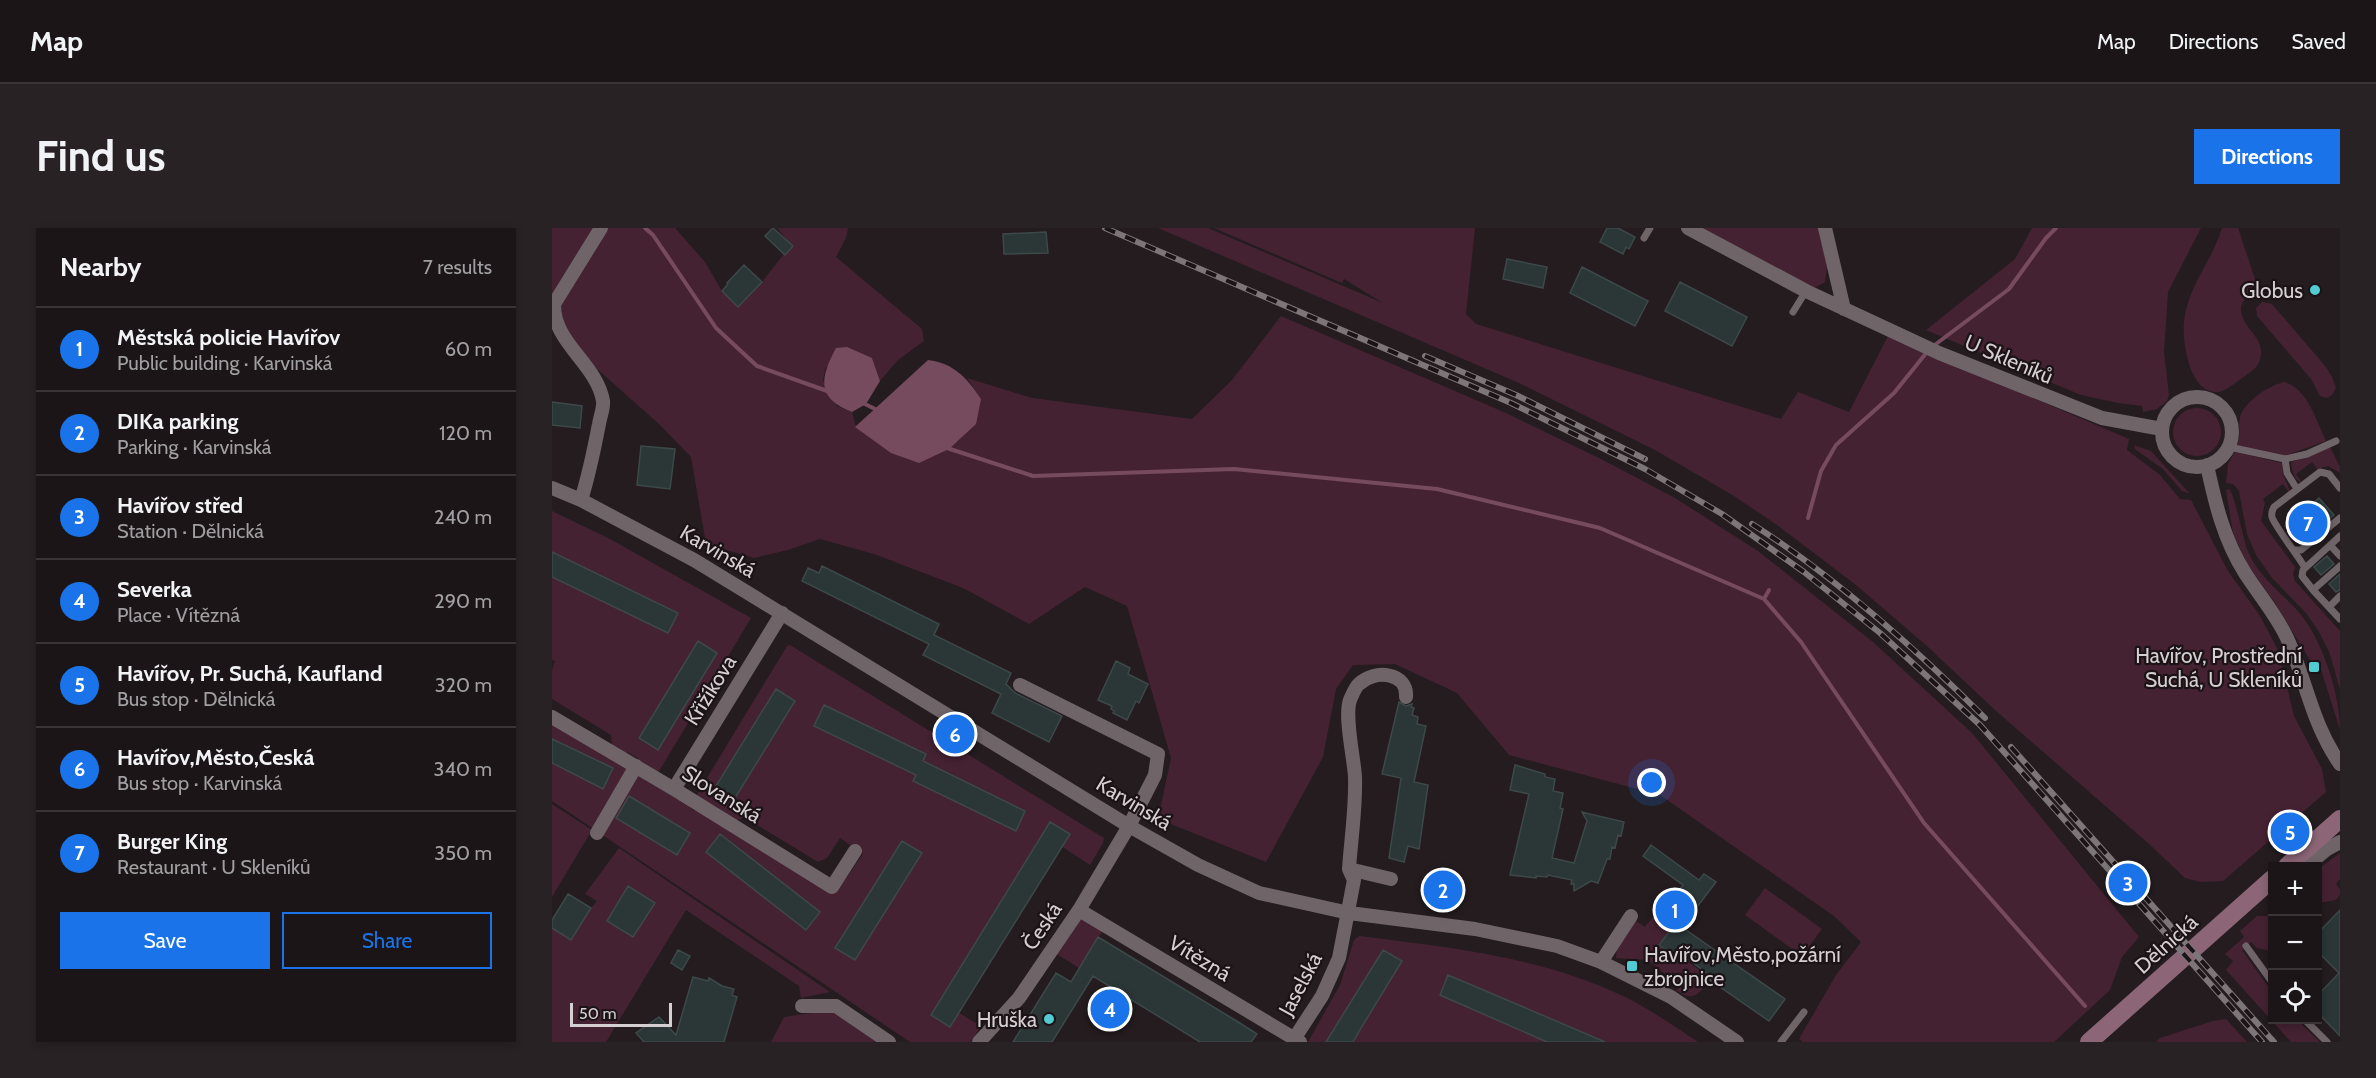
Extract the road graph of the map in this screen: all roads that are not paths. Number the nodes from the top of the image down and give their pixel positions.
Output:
1 (601, 228) edge
2 (1650, 228) edge
3 (1688, 228) edge
4 (1825, 228) edge
5 (1644, 238) dead end
6 (1806, 291) junction
7 (1845, 309) junction
8 (1793, 312) dead end
9 (2162, 429) junction
10 (2336, 441) dead end
11 (2229, 447) junction
12 (2285, 459) junction
13 (2207, 465) junction
14 (552, 488) edge
15 (2340, 488) edge
16 (2297, 489) junction
17 (581, 500) junction
18 (2340, 518) edge
19 (2340, 536) edge
20 (2330, 545) junction
21 (2295, 550) junction
22 (2340, 556) edge
23 (2340, 566) edge
24 (2305, 568) junction
25 (2313, 590) junction
26 (2340, 596) edge
27 (2328, 607) junction
28 (782, 614) junction
29 (2340, 619) edge
30 (1020, 685) dead end
31 (1406, 697) dead end
32 (552, 717) edge
33 (2340, 764) edge
34 (636, 766) junction
35 (674, 789) junction
36 (2340, 819) edge
37 (1129, 826) junction
38 (597, 833) dead end
39 (2340, 842) edge
40 (855, 851) dead end
41 (2293, 862) edge
42 (2313, 862) edge
43 (1349, 869) junction
44 (1391, 879) dead end
45 (2268, 883) edge
46 (1079, 910) junction
47 (1349, 913) junction
48 (1631, 916) dead end
49 (2247, 946) dead end
50 (1601, 962) junction
51 (2268, 976) edge
52 (802, 1006) dead end
53 (1804, 1012) dead end
54 (2309, 1024) edge
55 (1297, 1040) edge
56 (889, 1042) edge
57 (980, 1042) edge
58 (1737, 1042) edge
59 (1781, 1042) edge
60 (2089, 1042) edge
61 (2327, 1042) edge

1 - 17 street
2 - 5 lane
3 - 6 street, U Skleníků
4 - 7 street
6 - 7 street, U Skleníků
6 - 8 lane
7 - 9 street, U Skleníků
9 - 11 street
9 - 13 street
10 - 12 lane
11 - 12 lane
11 - 13 street
12 - 16 lane
13 - 33 street
14 - 17 street, Karvinská
15 - 16 lane
16 - 21 lane
17 - 28 street, Karvinská
18 - 21 lane
19 - 20 lane
20 - 22 lane
20 - 24 lane
21 - 24 lane
23 - 25 lane
24 - 25 lane
25 - 27 lane
26 - 27 lane
27 - 29 lane
28 - 35 street, Křižíkova
28 - 37 street, Karvinská
30 - 37 street, Česká
31 - 43 street, Jaselská
32 - 34 street, Slovanská
34 - 35 street, Slovanská
34 - 38 street
35 - 40 street, Slovanská
36 - 41 street
37 - 46 street, Česká
37 - 47 street, Karvinská
39 - 42 street
43 - 44 street
43 - 47 street, Jaselská
45 - 60 street, Dělnická
46 - 55 street, Vítězná
46 - 57 street, Česká
47 - 50 street, Karvinská
47 - 55 street, Jaselská
48 - 50 street
49 - 51 lane
50 - 58 street, Karvinská
52 - 56 street
53 - 59 lane
54 - 61 lane

